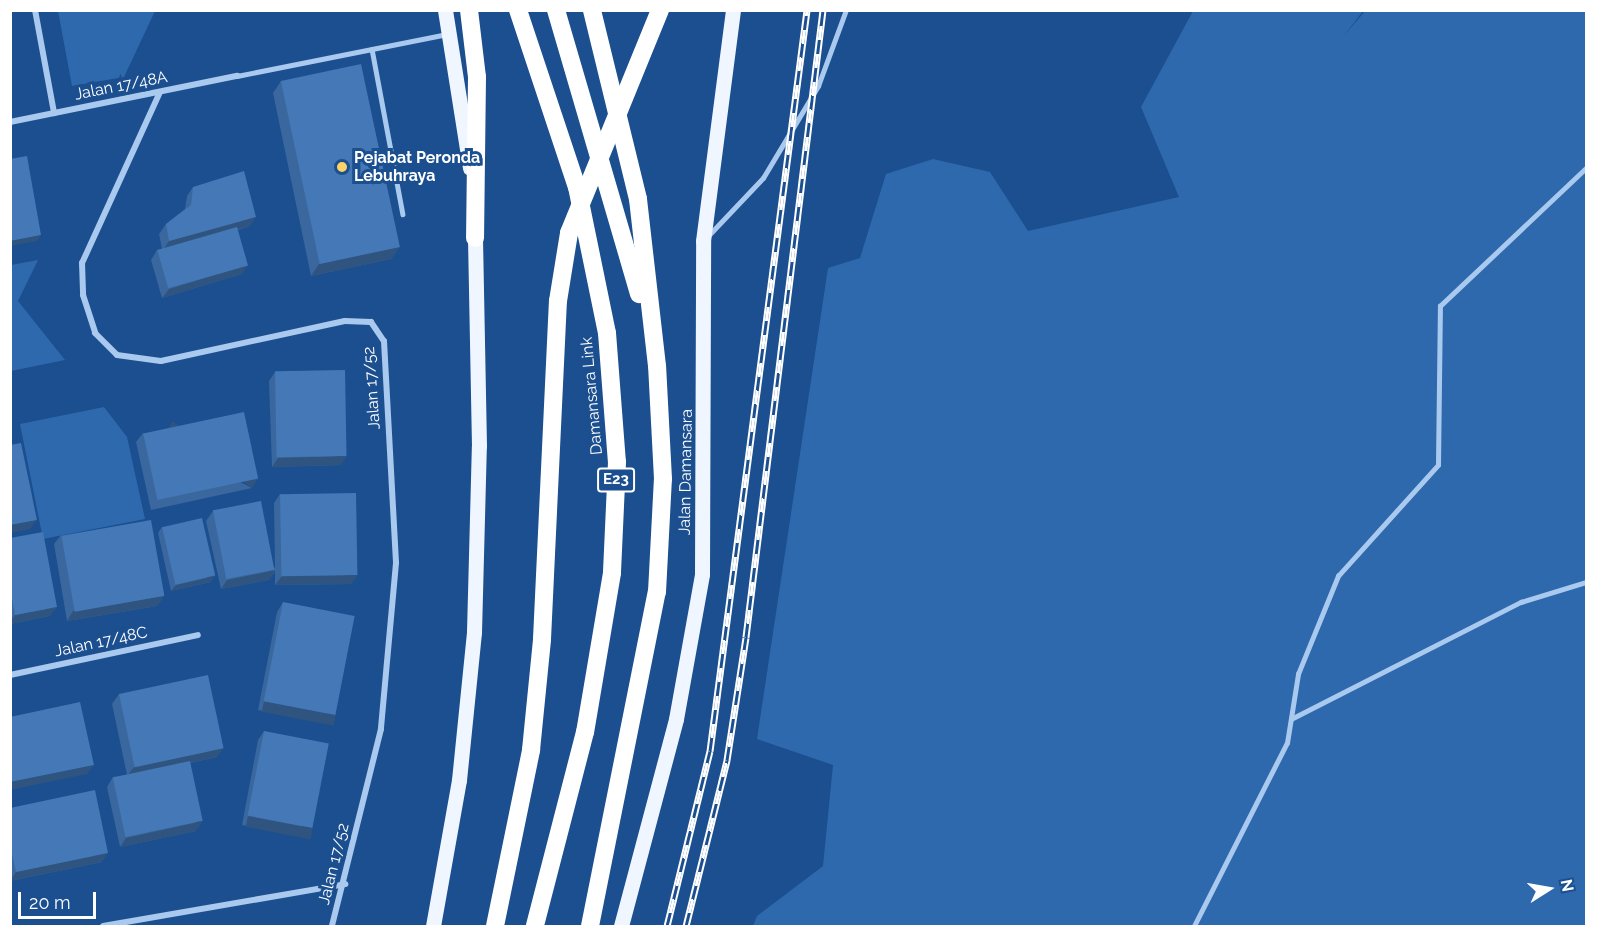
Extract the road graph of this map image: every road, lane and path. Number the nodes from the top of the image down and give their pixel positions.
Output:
1 (35, 10) edge
2 (445, 10) edge
3 (469, 10) edge
4 (518, 10) edge
5 (556, 10) edge
6 (592, 10) edge
7 (660, 10) edge
8 (733, 10) edge
9 (846, 10) edge
10 (452, 33) junction
11 (372, 49) junction
12 (237, 76) joint
13 (160, 92) junction
14 (54, 113) junction
15 (10, 122) edge
16 (1587, 168) edge
17 (403, 214) dead end
18 (475, 238) junction
19 (704, 241) junction
20 (657, 366) junction
21 (1587, 582) edge
22 (198, 635) dead end
23 (10, 675) edge
24 (1291, 719) junction
25 (345, 884) junction
26 (102, 927) edge
27 (332, 927) edge
28 (433, 927) edge
29 (495, 927) edge
30 (535, 927) edge
31 (590, 927) edge
32 (621, 927) edge
33 (1194, 927) edge

1 - 14 street
2 - 10 main road
3 - 18 highway
4 - 30 highway, Damansara Link / E23
5 - 20 highway
6 - 20 highway
7 - 29 highway, bridge
8 - 19 main road, Jalan Damansara
9 - 19 lane
10 - 11 lane
10 - 18 main road
11 - 12 lane
11 - 17 lane
12 - 13 street, Jalan 17/48A
13 - 14 street, Jalan 17/48A
13 - 25 street, Jalan 17/52
14 - 15 street, Jalan 17/48A
16 - 24 lane
18 - 28 main road
19 - 32 main road, Jalan Damansara
20 - 31 highway
21 - 24 lane
22 - 23 street, Jalan 17/48C
24 - 33 lane
25 - 26 street
25 - 27 street, Jalan 17/52

